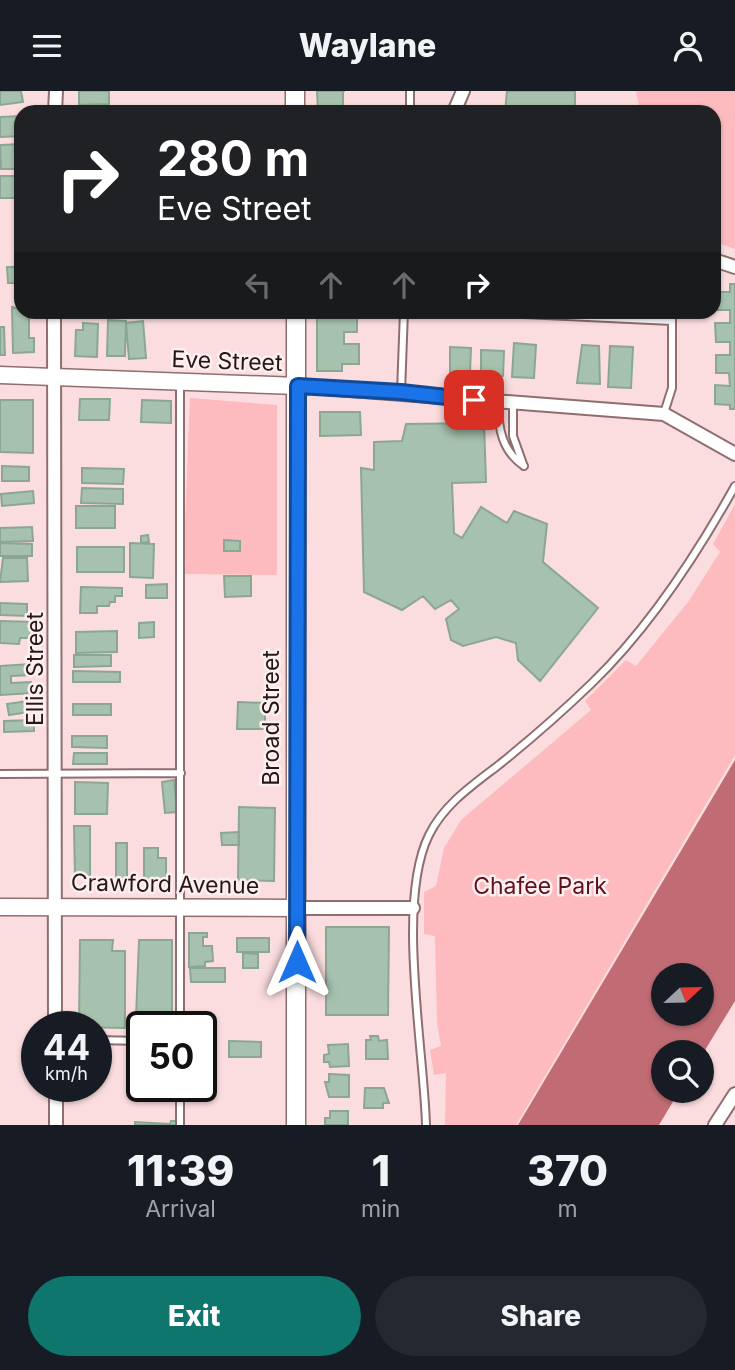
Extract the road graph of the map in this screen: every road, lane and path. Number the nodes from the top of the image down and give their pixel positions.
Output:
1 (54, 319) edge
2 (296, 319) edge
3 (404, 319) edge
4 (629, 319) edge
5 (671, 321) joint
6 (0, 375) edge
7 (53, 375) junction
8 (180, 382) junction
9 (298, 386) junction
10 (401, 392) junction
11 (498, 403) junction
12 (513, 404) junction
13 (664, 414) junction
14 (735, 454) edge
15 (735, 486) edge
16 (181, 773) junction
17 (0, 774) edge
18 (56, 775) junction
19 (55, 905) junction
20 (181, 906) junction
21 (0, 907) edge
22 (298, 908) junction
23 (413, 908) junction
24 (55, 1011) edge
25 (180, 1011) edge
26 (735, 1094) edge
27 (56, 1102) edge
28 (180, 1102) edge
29 (56, 1125) edge
30 (180, 1125) edge
31 (296, 1125) edge
32 (426, 1125) edge
33 (715, 1125) edge

1 - 7 street, Ellis Street
2 - 9 main road, Broad Street
3 - 10 lane
4 - 5 lane
5 - 13 lane
6 - 7 street, Eve Street
7 - 8 street, Eve Street
7 - 18 street, Ellis Street
8 - 9 street, Eve Street
8 - 16 lane
9 - 10 street, Eve Street
9 - 22 main road, Broad Street
10 - 11 street, Eve Street
11 - 12 street, Eve Street
11 - 12 lane
12 - 13 street, Eve Street
13 - 14 street, Eve Street
15 - 23 lane
16 - 18 lane
16 - 20 lane
17 - 18 lane
18 - 19 street, Ellis Street
19 - 20 street, Crawford Avenue
19 - 21 street, Crawford Avenue
19 - 24 street, Ellis Street
20 - 22 street, Crawford Avenue
20 - 25 lane
22 - 23 street, Crawford Avenue
22 - 31 main road, Broad Street
23 - 32 lane
26 - 33 street
27 - 29 street
28 - 30 lane

